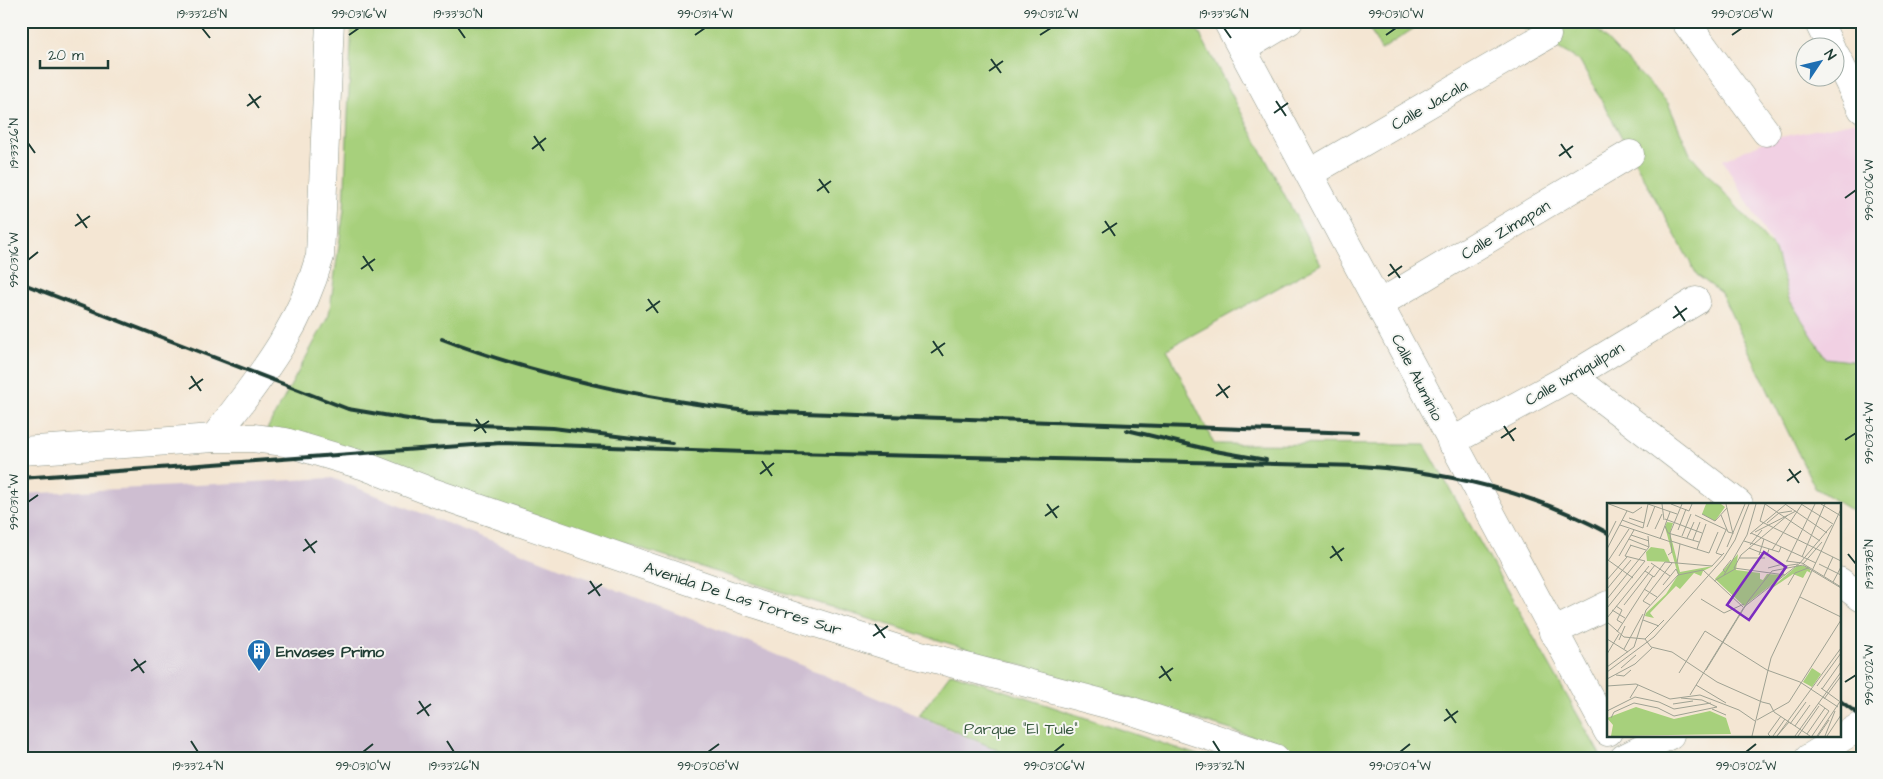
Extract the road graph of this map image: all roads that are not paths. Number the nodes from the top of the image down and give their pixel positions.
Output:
1 (330, 21) edge
2 (1227, 21) edge
3 (1289, 21) edge
4 (1685, 21) edge
5 (1818, 21) edge
6 (1547, 35) dead end
7 (1826, 38) edge
8 (1242, 49) junction
9 (1846, 76) edge
10 (1862, 109) edge
11 (1766, 132) dead end
12 (1630, 154) dead end
13 (1310, 173) junction
14 (1696, 301) dead end
15 (1379, 304) junction
16 (1572, 376) junction
17 (214, 438) junction
18 (1451, 442) junction
19 (21, 451) edge
20 (1738, 503) edge
21 (1840, 582) edge
22 (1862, 598) edge
23 (1607, 605) edge
24 (1552, 632) junction
25 (1862, 725) edge
26 (1607, 730) edge
27 (1610, 736) edge
28 (1668, 736) edge
29 (1275, 758) edge
30 (1623, 758) edge
31 (1809, 758) edge

1 - 17 street
2 - 8 street, Calle Aluminio
3 - 8 street
4 - 11 street
5 - 7 street
6 - 13 street, Calle Jacala
8 - 13 street, Calle Aluminio
9 - 10 street
12 - 15 street, Calle Zimapan
13 - 15 street, Calle Aluminio
14 - 16 street, Calle Ixmiquilpan
15 - 18 street, Calle Aluminio
16 - 18 street, Calle Ixmiquilpan
16 - 20 street
17 - 19 street, Avenida De Las Torres Sur
17 - 29 street, Avenida De Las Torres Sur
18 - 24 street, Calle Aluminio
21 - 22 street
23 - 24 street
24 - 26 street, Calle Aluminio
25 - 31 street
27 - 30 street, Calle Aluminio
28 - 30 street

